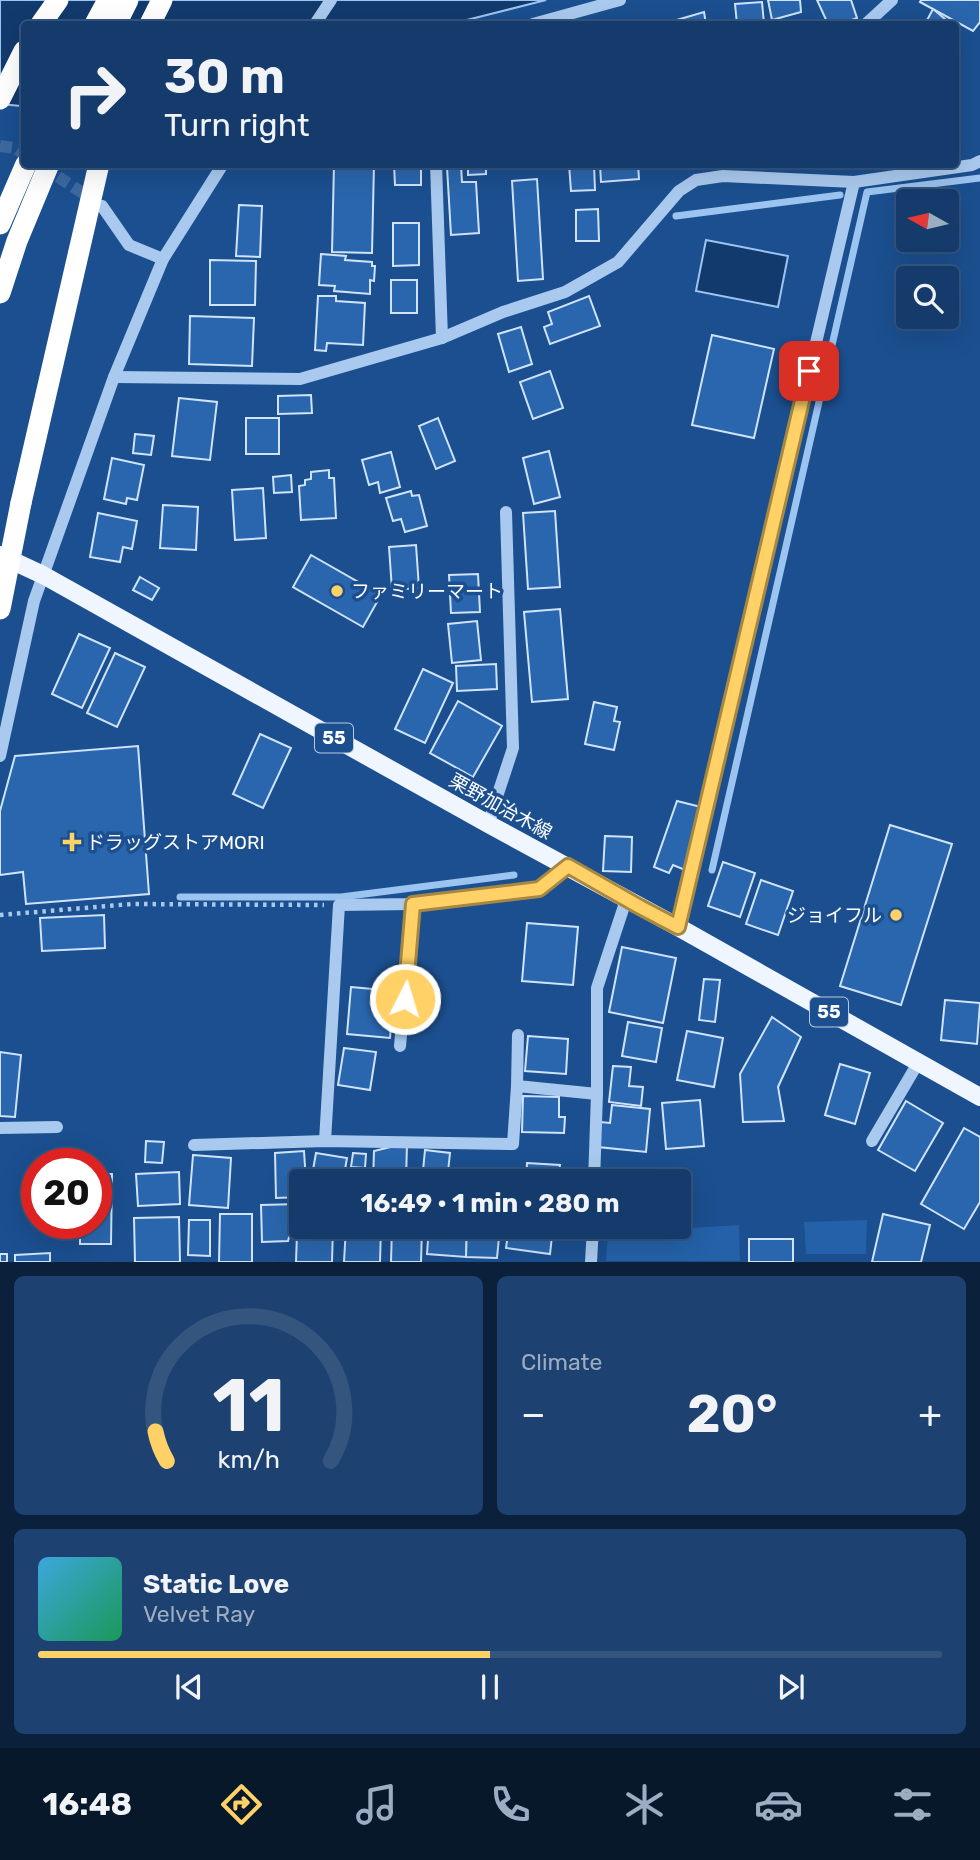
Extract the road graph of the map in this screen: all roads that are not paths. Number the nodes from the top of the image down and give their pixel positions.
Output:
1 (58, 0) edge
2 (108, 0) edge
3 (128, 0) edge
4 (162, 0) edge
5 (331, 0) edge
6 (620, 0) edge
7 (892, 0) edge
8 (43, 21) edge
9 (97, 21) edge
10 (118, 21) edge
11 (152, 21) edge
12 (317, 21) edge
13 (544, 21) edge
14 (869, 21) edge
15 (21, 57) edge
16 (0, 99) edge
17 (977, 165) edge
18 (959, 167) edge
19 (24, 168) edge
20 (47, 168) edge
21 (98, 168) edge
22 (220, 168) edge
23 (436, 168) edge
24 (729, 168) edge
25 (954, 168) edge
26 (723, 176) junction
27 (854, 181) junction
28 (102, 206) tunnel mouth
29 (0, 224) edge
30 (163, 259) junction
31 (0, 293) edge
32 (442, 338) junction
33 (114, 377) junction
34 (506, 512) dead end
35 (0, 555) edge
36 (43, 575) junction
37 (0, 609) edge
38 (0, 756) edge
39 (490, 825) junction
40 (568, 866) junction
41 (626, 900) junction
42 (413, 904) junction
43 (678, 927) junction
44 (518, 1035) dead end
45 (400, 1046) dead end
46 (918, 1063) junction
47 (517, 1086) junction
48 (597, 1094) junction
49 (980, 1097) edge
50 (57, 1127) dead end
51 (0, 1128) edge
52 (325, 1141) junction
53 (872, 1141) dead end
54 (194, 1145) dead end
55 (594, 1169) edge
56 (593, 1239) edge
57 (592, 1262) edge

1 - 8 highway
2 - 9 highway
3 - 10 highway
4 - 11 highway
5 - 12 street
6 - 13 street
7 - 14 street
15 - 16 highway
17 - 18 street
19 - 29 highway
20 - 31 highway
21 - 37 highway, bridge
22 - 30 street
23 - 32 street
24 - 26 street
25 - 27 street
26 - 27 street
26 - 32 street
27 - 43 street
28 - 30 street
30 - 33 street
32 - 33 street
33 - 36 street
34 - 39 street
35 - 36 main road, 栗野加治木線 / 55
36 - 38 street
36 - 39 main road, 栗野加治木線 / 55
39 - 40 main road, 栗野加治木線 / 55
40 - 41 main road, 栗野加治木線 / 55
40 - 42 street
41 - 43 main road, 栗野加治木線 / 55
41 - 48 street
42 - 45 street
42 - 52 street
43 - 46 main road, 栗野加治木線 / 55
44 - 47 street
46 - 49 main road, 栗野加治木線 / 55
46 - 53 street
47 - 48 street
47 - 52 street
48 - 55 street
50 - 51 street
52 - 54 street
56 - 57 street

